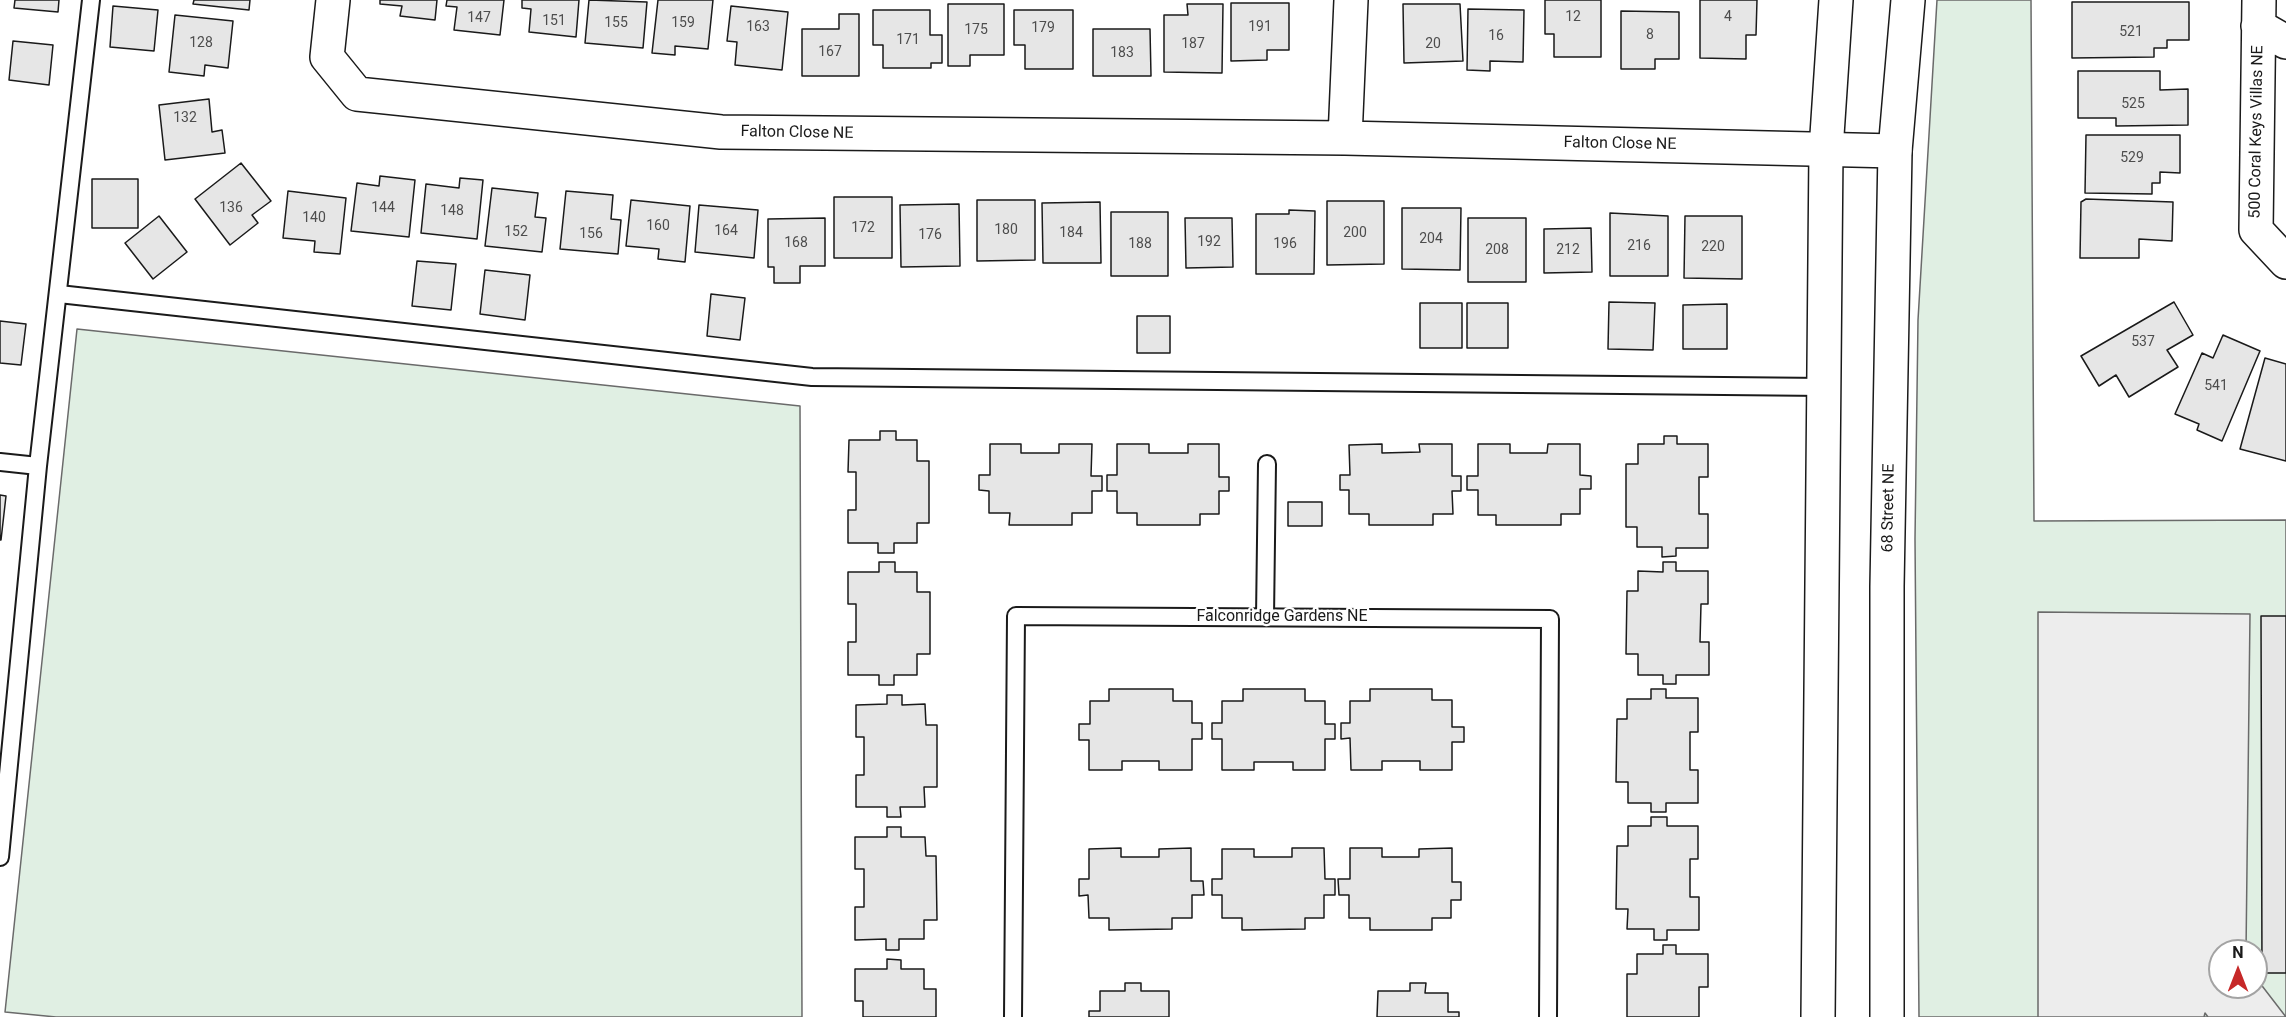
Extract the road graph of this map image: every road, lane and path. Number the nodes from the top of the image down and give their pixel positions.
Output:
1 (91, 0) edge
2 (333, 0) edge
3 (1351, 0) edge
4 (1836, 0) edge
5 (1908, 0) edge
6 (2259, 13) edge
7 (2286, 42) edge
8 (1345, 138) junction
9 (1826, 150) junction
10 (1895, 151) junction
11 (2286, 262) edge
12 (59, 294) junction
13 (1825, 387) junction
14 (0, 462) edge
15 (1267, 464) dead end
16 (38, 466) junction
17 (1266, 617) junction
18 (0, 857) edge
19 (1013, 1017) edge
20 (1548, 1017) edge
21 (1818, 1017) edge
22 (1887, 1017) edge

1 - 12 lane
2 - 8 street, Falton Close NE
3 - 8 street
4 - 9 street
5 - 10 street, 68 Street NE
6 - 7 street, 500 Coral Keys Villas NE
6 - 11 street, 500 Coral Keys Villas NE
8 - 9 street, Falton Close NE
9 - 10 street, Falton Close NE
9 - 13 street
10 - 22 street, 68 Street NE
12 - 13 lane
12 - 16 lane
13 - 21 street
14 - 16 lane
15 - 17 lane
16 - 18 lane
17 - 19 lane, Falconridge Gardens NE
17 - 20 lane, Falconridge Gardens NE

